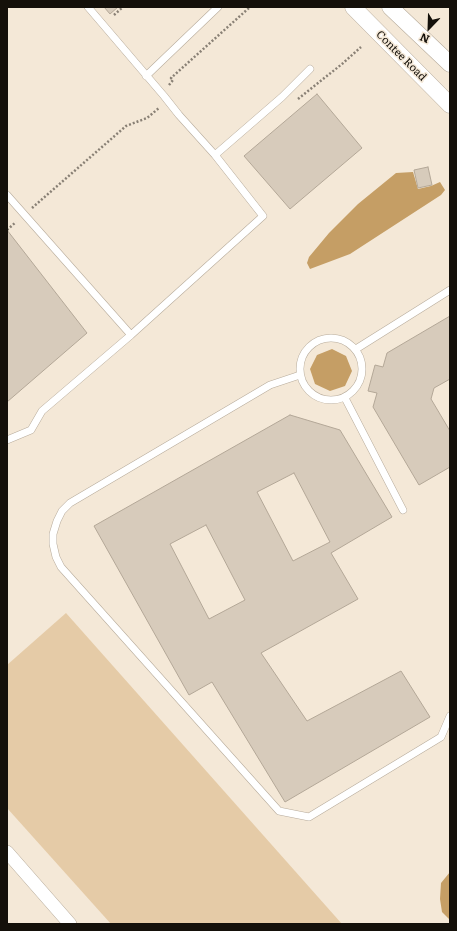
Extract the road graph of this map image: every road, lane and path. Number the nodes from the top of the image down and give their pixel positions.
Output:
1 (88, 7) edge
2 (123, 7) edge
3 (218, 7) edge
4 (250, 7) edge
5 (353, 7) edge
6 (390, 7) edge
7 (114, 15) dead end
8 (361, 47) dead end
9 (450, 64) edge
10 (310, 69) dead end
11 (146, 76) junction
12 (164, 96) junction
13 (292, 104) dead end
14 (450, 105) edge
15 (215, 155) junction
16 (7, 195) edge
17 (24, 214) junction
18 (7, 230) edge
19 (450, 290) edge
20 (131, 335) junction
21 (356, 349) junction
22 (300, 375) junction
23 (345, 398) junction
24 (7, 440) edge
25 (403, 510) dead end
26 (450, 716) edge
27 (7, 852) edge
28 (70, 924) edge

1 - 11 lane
2 - 7 path
3 - 11 lane
4 - 12 path
5 - 14 street, Contee Road
6 - 9 street
8 - 13 path
10 - 15 lane
11 - 12 lane
12 - 15 lane
12 - 17 path
15 - 20 lane
16 - 17 lane
17 - 18 path
17 - 20 lane
19 - 21 lane
20 - 24 lane
21 - 22 lane
21 - 23 lane
22 - 23 lane
22 - 26 lane
23 - 25 lane
27 - 28 street

